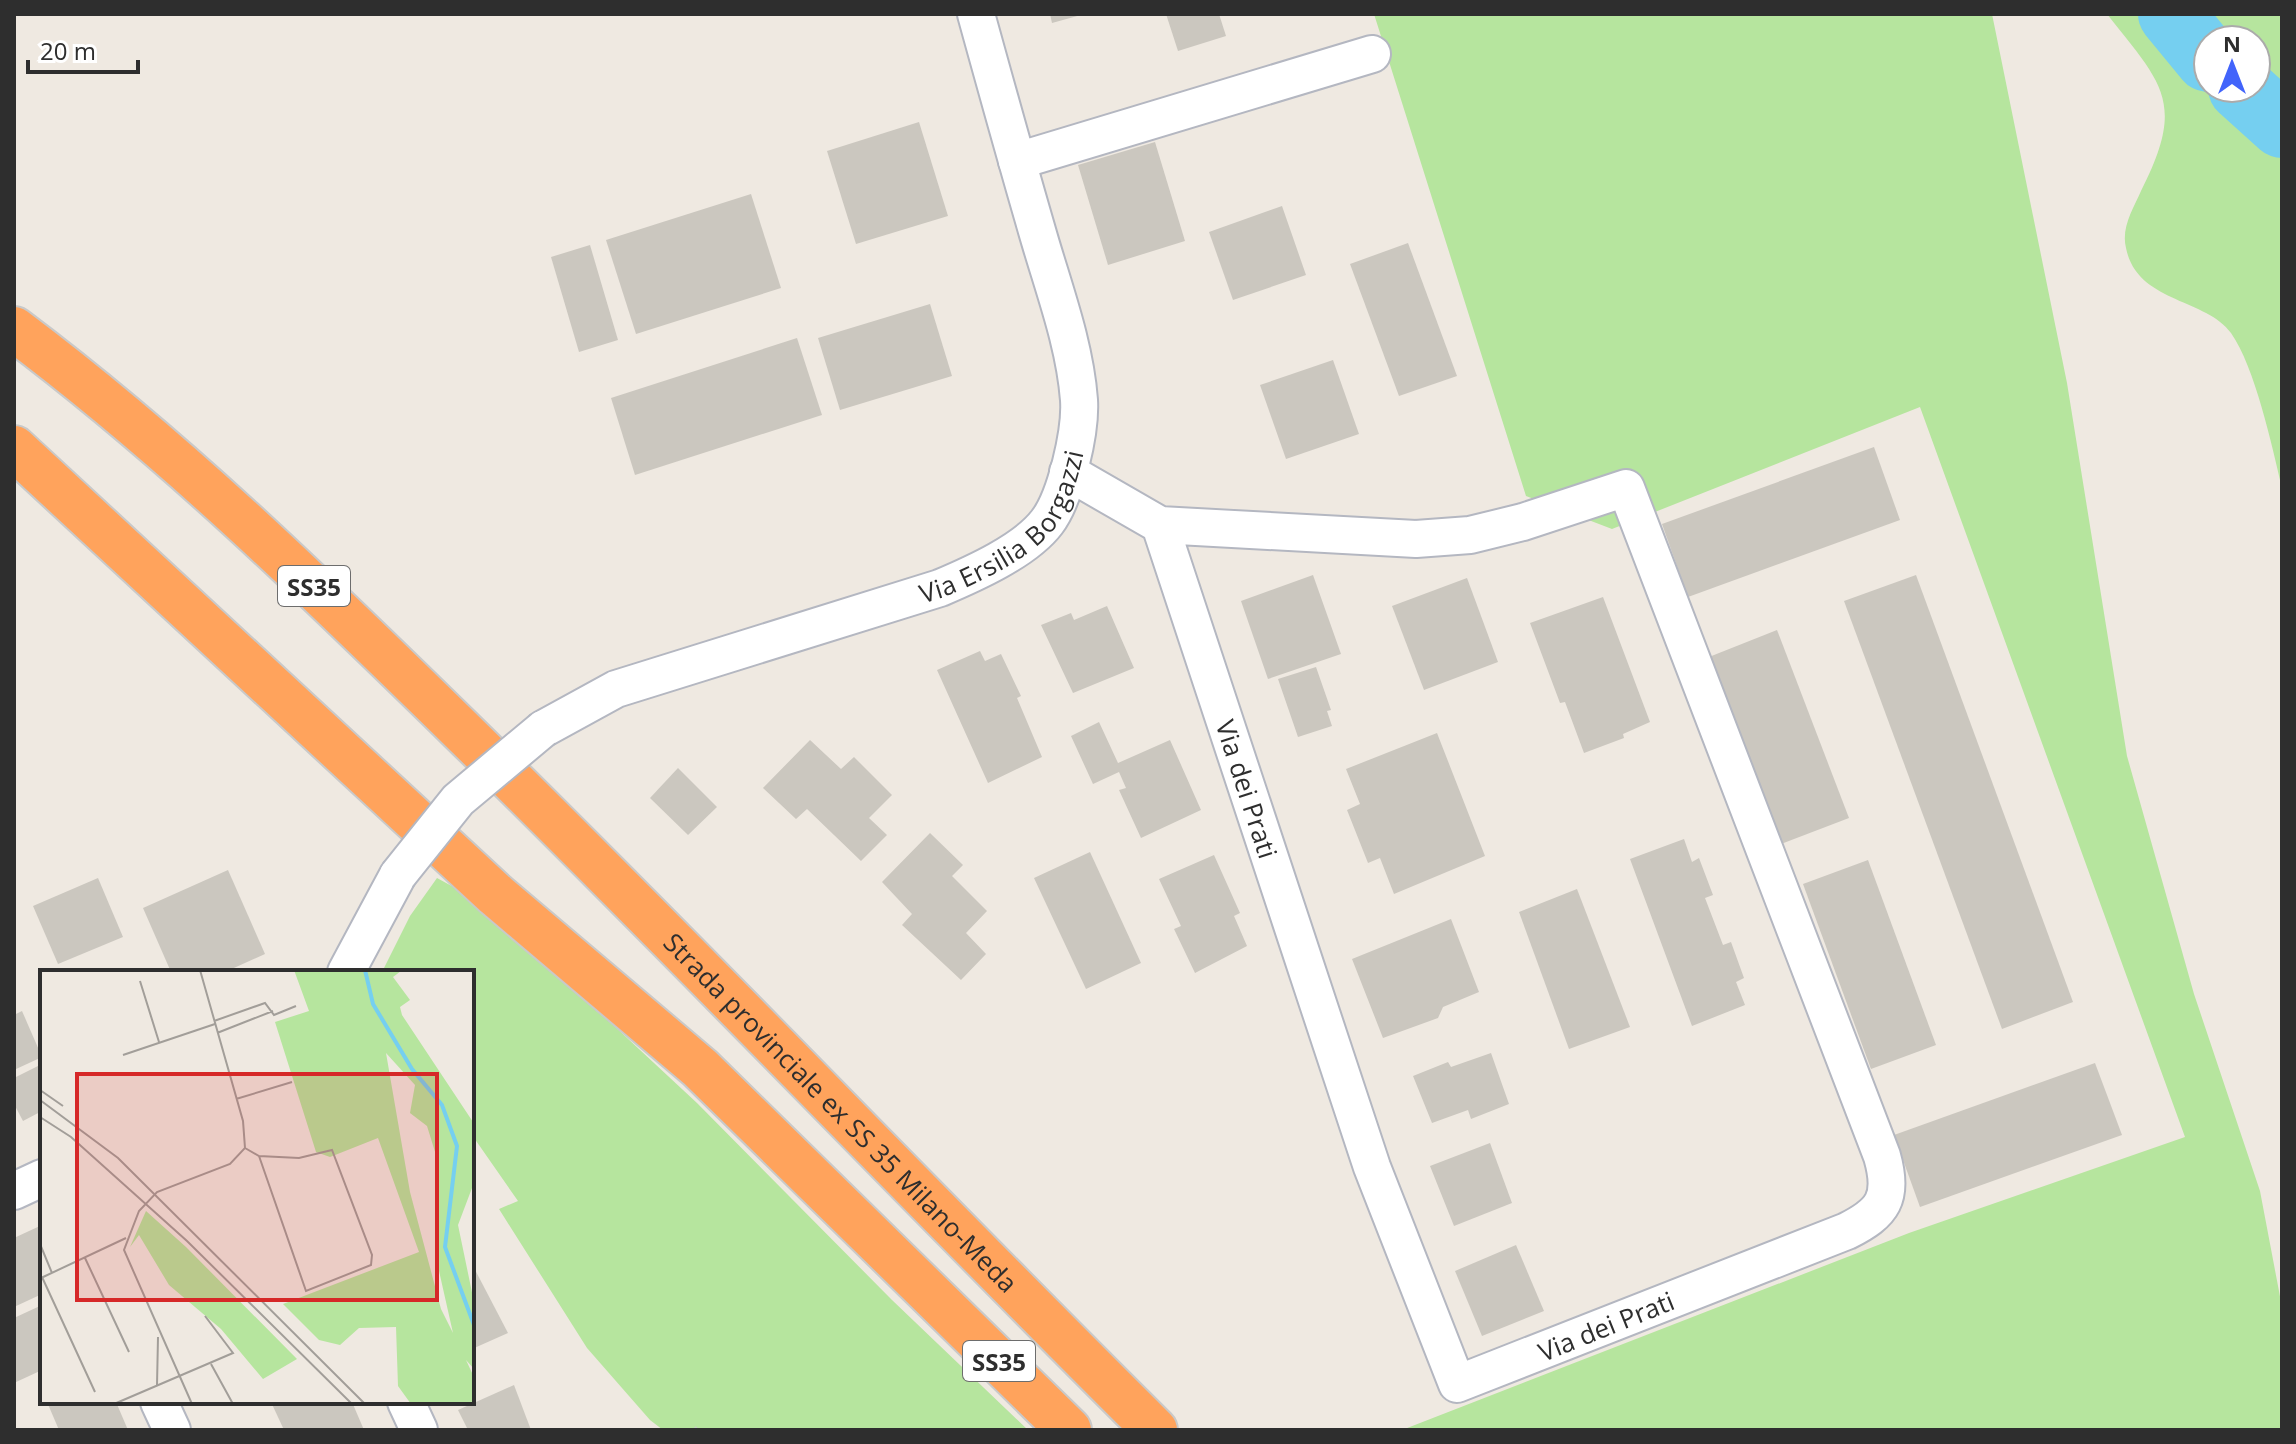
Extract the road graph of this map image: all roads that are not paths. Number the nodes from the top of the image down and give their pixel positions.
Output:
1 (976, 14) edge
2 (1372, 54) dead end
3 (1017, 161) junction
4 (14, 302) edge
5 (14, 329) edge
6 (92, 387) junction
7 (14, 448) edge
8 (1068, 472) junction
9 (1160, 525) junction
10 (347, 970) edge
11 (40, 1179) edge
12 (14, 1191) edge
13 (160, 1404) edge
14 (407, 1404) edge
15 (172, 1430) edge
16 (419, 1430) edge
17 (1069, 1430) edge
18 (1155, 1430) edge

1 - 3 street, Via Ersilia Borgazzi
2 - 3 street
3 - 8 street, Via Ersilia Borgazzi
4 - 6 highway, SS35
5 - 6 highway, SS35
6 - 18 highway, Strada provinciale ex SS 35 Milano-Meda / SS35
7 - 17 highway, SS35
8 - 9 street
8 - 10 street, Via Ersilia Borgazzi, bridge
9 - 9 street, Via dei Prati
11 - 12 street
13 - 15 street
14 - 16 street

